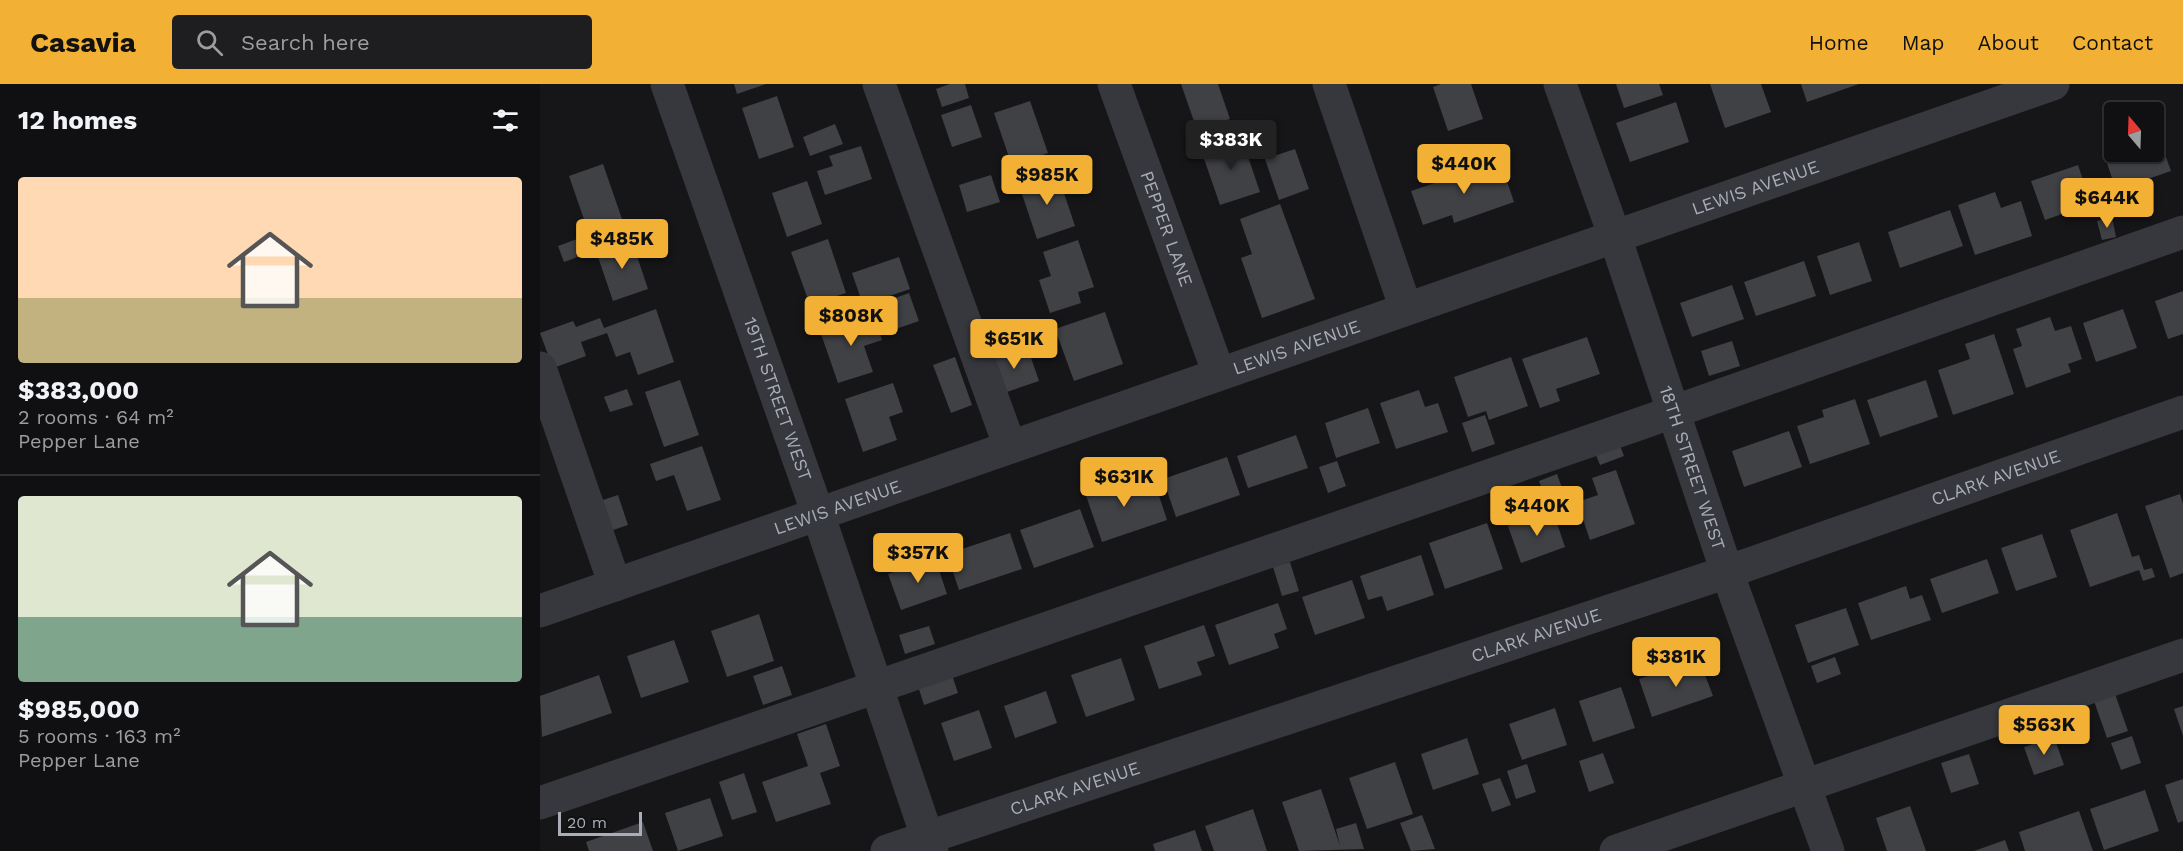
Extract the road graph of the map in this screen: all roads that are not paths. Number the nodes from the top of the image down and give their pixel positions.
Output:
1 (667, 84) edge
2 (879, 84) edge
3 (1114, 84) edge
4 (1329, 84) edge
5 (1560, 84) edge
6 (2053, 84) edge
7 (2008, 91) edge
8 (2183, 232) edge
9 (1615, 237) junction
10 (1406, 309) junction
11 (540, 368) edge
12 (1220, 374) junction
13 (1674, 412) junction
14 (2183, 412) edge
15 (1010, 447) junction
16 (818, 514) junction
17 (1727, 572) junction
18 (615, 585) junction
19 (540, 611) edge
20 (2183, 656) edge
21 (877, 688) junction
22 (1805, 786) junction
23 (540, 803) edge
24 (930, 844) edge
25 (887, 851) edge
26 (1616, 851) edge
27 (1828, 851) edge

1 - 16 street, 19TH STREET WEST
2 - 15 street
3 - 12 street, PEPPER LANE
4 - 10 street
5 - 9 street, 18TH STREET WEST
6 - 7 street, LEWIS AVENUE
7 - 9 street, LEWIS AVENUE
8 - 13 street
9 - 10 street, LEWIS AVENUE
9 - 13 street, 18TH STREET WEST
10 - 12 street, LEWIS AVENUE
11 - 18 street
12 - 15 street, LEWIS AVENUE
13 - 17 street, 18TH STREET WEST
13 - 21 street
14 - 17 street, CLARK AVENUE
15 - 16 street, LEWIS AVENUE
16 - 18 street, LEWIS AVENUE
16 - 21 street, 19TH STREET WEST
17 - 22 street, 18TH STREET WEST
17 - 24 street, CLARK AVENUE
18 - 19 street, LEWIS AVENUE
20 - 22 street
21 - 23 street
21 - 24 street, 19TH STREET WEST
22 - 26 street
22 - 27 street, 18TH STREET WEST
24 - 25 street, CLARK AVENUE

